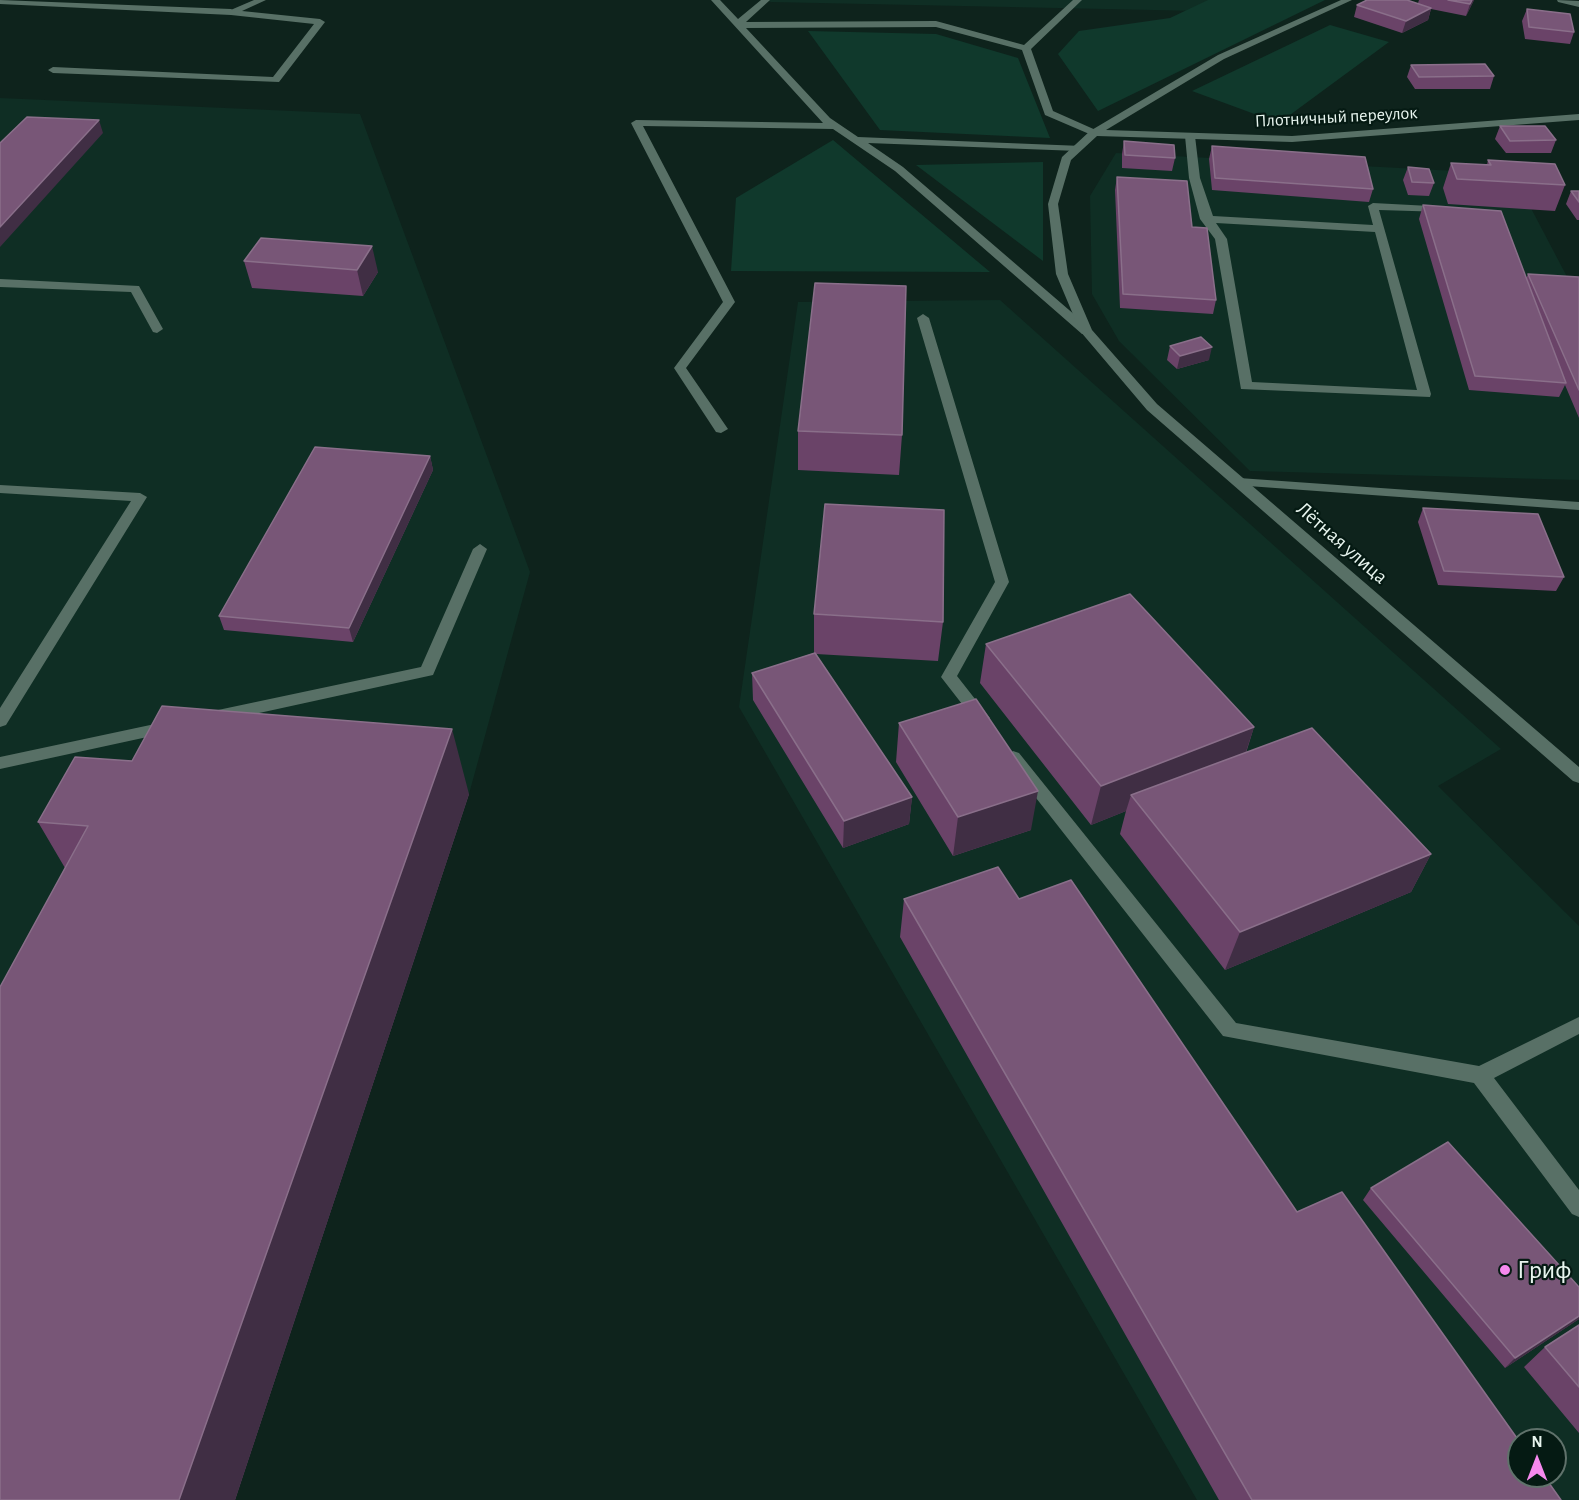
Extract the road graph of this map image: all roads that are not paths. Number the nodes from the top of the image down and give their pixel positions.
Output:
1 (262, 0) edge
2 (715, 0) edge
3 (766, 0) edge
4 (1078, 0) edge
5 (1348, 0) edge
6 (1560, 0) edge
7 (0, 2) edge
8 (1579, 4) edge
9 (231, 12) junction
10 (737, 25) junction
11 (1026, 48) junction
12 (53, 70) dead end
13 (1579, 117) edge
14 (836, 126) junction
15 (1094, 133) junction
16 (1190, 136) junction
17 (856, 140) junction
18 (1078, 148) junction
19 (1462, 210) edge
20 (1206, 219) junction
21 (1380, 229) junction
22 (0, 283) edge
23 (923, 318) dead end
24 (157, 329) dead end
25 (1086, 331) junction
26 (721, 429) dead end
27 (1239, 482) junction
28 (0, 489) edge
29 (1579, 506) edge
30 (480, 549) dead end
31 (0, 721) edge
32 (0, 763) edge
33 (1579, 777) edge
34 (1579, 1025) edge
35 (1480, 1075) junction
36 (1579, 1207) edge

1 - 9 street
2 - 10 street
3 - 10 street
4 - 11 street
5 - 15 street
6 - 8 street
7 - 9 street
9 - 12 street
10 - 11 street
10 - 14 street
11 - 15 street
13 - 16 street, Плотничный переулок
14 - 17 street
14 - 26 street
15 - 16 street, Плотничный переулок
15 - 18 street
16 - 20 street
17 - 18 street
17 - 25 street
18 - 25 street
19 - 21 street
20 - 21 street
20 - 21 street
22 - 24 street
23 - 35 street
25 - 27 street, Лётная улица
27 - 29 street
27 - 33 street, Лётная улица
28 - 31 street
30 - 32 street
34 - 35 street
35 - 36 street

